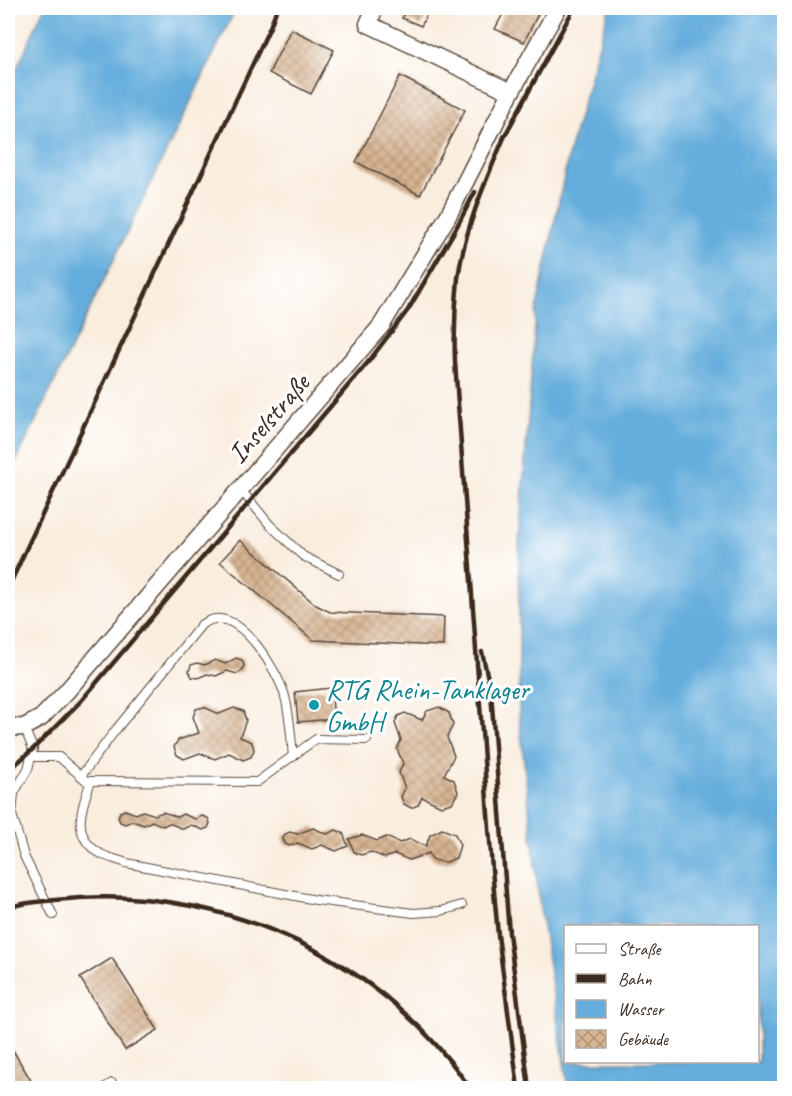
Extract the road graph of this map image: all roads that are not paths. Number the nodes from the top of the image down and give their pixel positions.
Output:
1 (375, 8) edge
2 (558, 8) edge
3 (511, 92) junction
4 (241, 490) junction
5 (339, 574) dead end
6 (16, 727) edge
7 (367, 740) dead end
8 (31, 757) junction
9 (293, 757) junction
10 (84, 779) junction
11 (16, 828) junction
12 (8, 834) edge
13 (462, 905) dead end
14 (53, 915) dead end
15 (112, 1083) dead end
16 (104, 1089) edge

1 - 3 street
2 - 3 street, Inselstraße
3 - 4 street, Inselstraße
4 - 5 lane
4 - 6 street, Inselstraße
6 - 8 lane
7 - 9 lane
8 - 10 lane
8 - 11 lane
9 - 10 lane
9 - 10 lane
10 - 13 lane
11 - 12 lane
11 - 14 lane
15 - 16 lane

